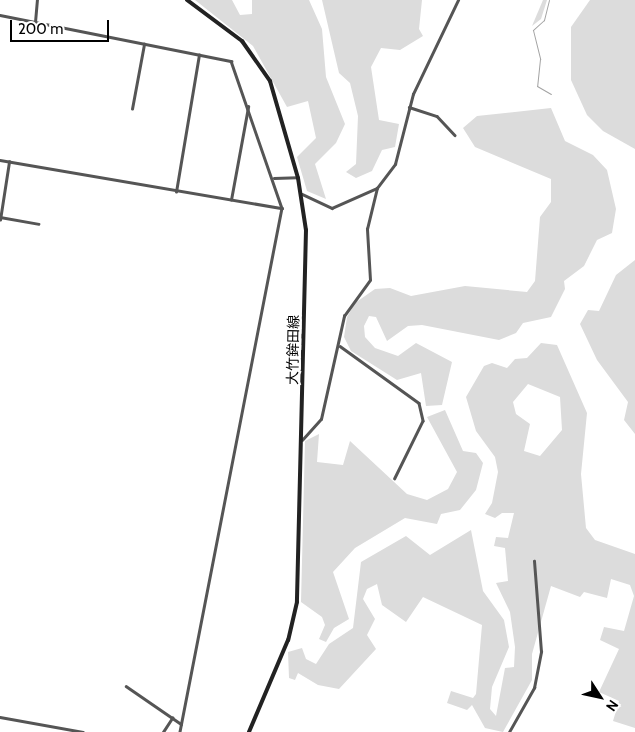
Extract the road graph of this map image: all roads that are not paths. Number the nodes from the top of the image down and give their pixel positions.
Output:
1 (37, 0) edge
2 (187, 0) edge
3 (458, 0) edge
4 (0, 15) edge
5 (35, 22) junction
6 (144, 44) junction
7 (199, 55) junction
8 (248, 106) junction
9 (409, 106) junction
10 (132, 109) dead end
11 (455, 135) dead end
12 (0, 160) edge
13 (9, 162) junction
14 (274, 178) junction
15 (298, 178) junction
16 (377, 188) junction
17 (176, 192) junction
18 (302, 194) junction
19 (231, 200) junction
20 (282, 208) junction
21 (0, 218) edge
22 (38, 224) dead end
23 (340, 346) junction
24 (302, 440) junction
25 (396, 478) dead end
26 (220, 542) dead end
27 (216, 546) junction
28 (534, 561) dead end
29 (126, 686) dead end
30 (0, 718) edge
31 (172, 718) junction
32 (181, 724) junction
33 (82, 732) edge
34 (163, 732) edge
35 (180, 732) edge
36 (249, 732) edge
37 (509, 732) edge

1 - 5 street
2 - 15 main road, 大竹鉾田線
3 - 9 street
4 - 5 street
5 - 6 street
6 - 7 street
6 - 10 street
7 - 8 street
7 - 17 street
8 - 14 street
8 - 19 street
9 - 11 street
9 - 16 street
12 - 13 street
13 - 17 street
13 - 21 street
14 - 15 street
14 - 20 street
15 - 18 main road, 大竹鉾田線
16 - 18 street
16 - 23 street
17 - 19 street
18 - 24 main road, 大竹鉾田線
19 - 20 street
20 - 27 street
21 - 22 street
23 - 24 street
23 - 25 street
24 - 36 main road, 大竹鉾田線
26 - 27 street
27 - 32 street
28 - 37 street
29 - 31 street
30 - 33 street
31 - 32 street
31 - 34 street
32 - 35 street

